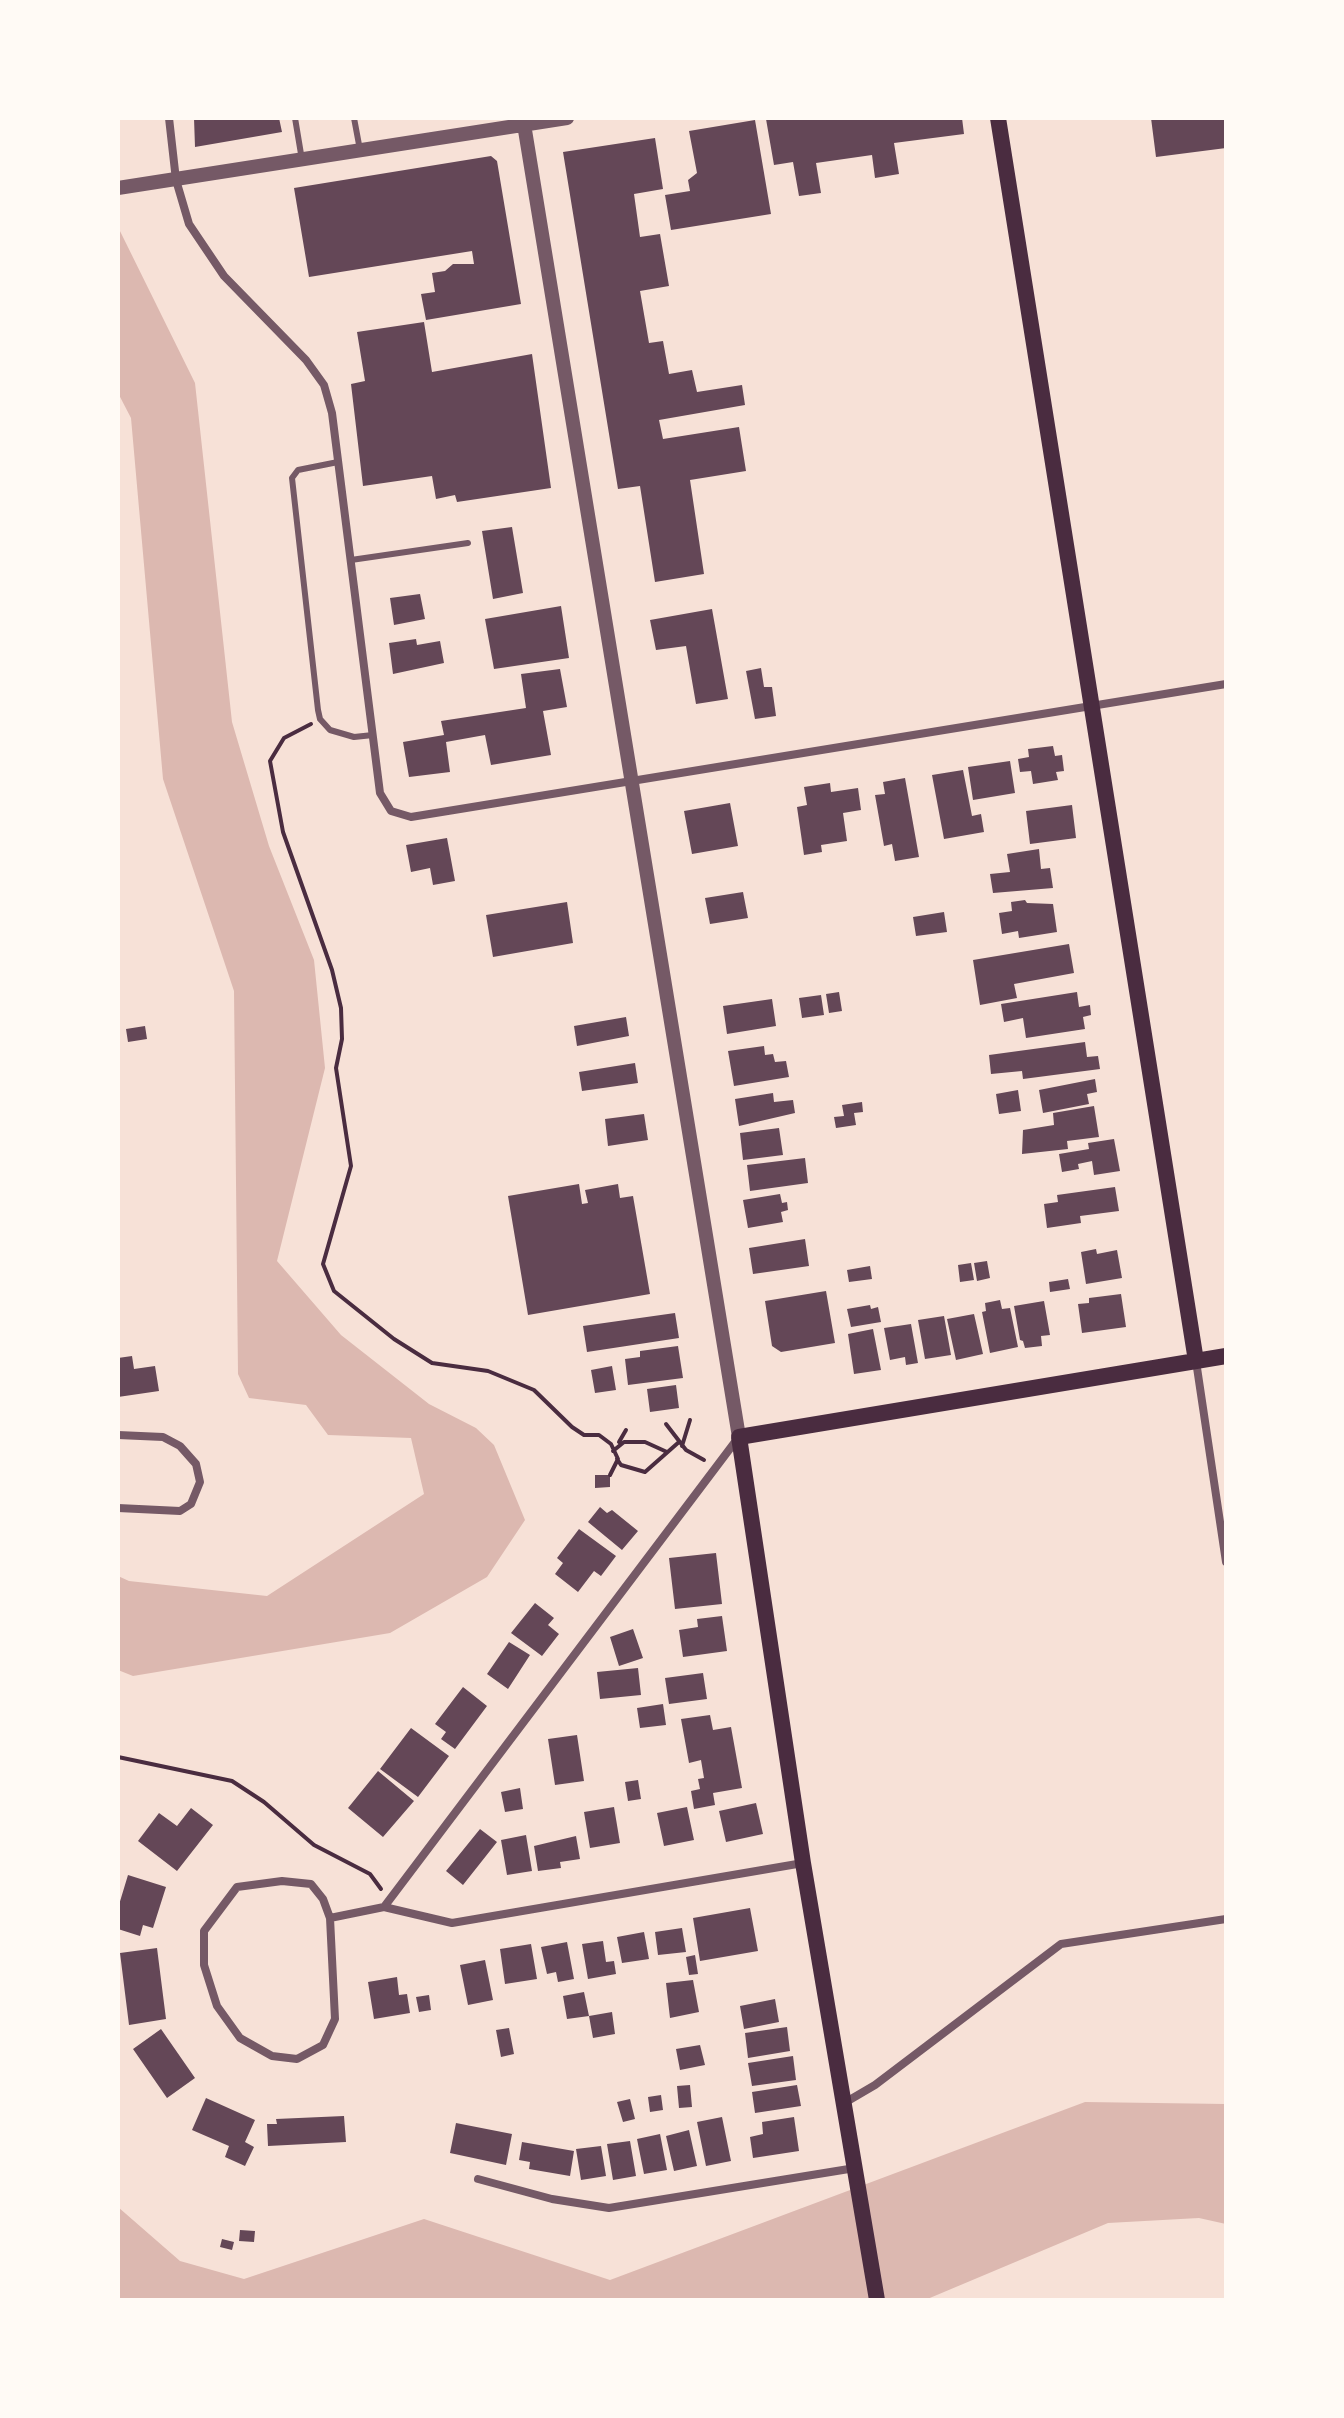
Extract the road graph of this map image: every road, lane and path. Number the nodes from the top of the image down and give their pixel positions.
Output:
1 (169, 118) edge
2 (295, 118) edge
3 (354, 118) edge
4 (567, 118) edge
5 (998, 118) edge
6 (524, 122) edge
7 (360, 151) junction
8 (302, 160) junction
9 (176, 180) junction
10 (118, 188) edge
11 (338, 462) junction
12 (468, 543) dead end
13 (351, 560) junction
14 (1226, 684) edge
15 (1089, 706) junction
16 (320, 719) junction
17 (373, 735) junction
18 (632, 781) junction
19 (1226, 1356) edge
20 (1196, 1361) junction
21 (690, 1420) dead end
22 (666, 1424) dead end
23 (626, 1430) dead end
24 (118, 1435) edge
25 (739, 1437) junction
26 (618, 1444) junction
27 (680, 1444) junction
28 (613, 1450) junction
29 (667, 1452) junction
30 (618, 1459) junction
31 (717, 1466) junction
32 (610, 1475) dead end
33 (118, 1508) edge
34 (1226, 1562) edge
35 (118, 1757) edge
36 (803, 1863) junction
37 (384, 1907) junction
38 (330, 1918) junction
39 (1226, 1919) edge
40 (846, 2102) junction
41 (855, 2168) junction
42 (478, 2179) dead end
43 (877, 2300) edge

1 - 9 street
2 - 8 lane
3 - 7 lane
4 - 6 street
5 - 15 main road
6 - 7 street
6 - 18 street
7 - 8 street
8 - 9 street
9 - 10 street
9 - 11 street
11 - 13 street
11 - 16 lane
12 - 13 lane
13 - 17 street
14 - 15 street
15 - 18 street
15 - 20 main road
16 - 17 lane
16 - 28 path
17 - 18 street
18 - 25 street
19 - 20 main road
20 - 25 main road
20 - 34 street
21 - 27 path
22 - 27 path
23 - 26 path
24 - 33 street
25 - 31 street
25 - 36 main road
26 - 28 path
26 - 29 path
27 - 29 path
27 - 31 path
28 - 30 path
29 - 30 path
30 - 32 path
31 - 37 street
35 - 37 path
36 - 37 street
36 - 40 main road
37 - 38 street
38 - 38 street
39 - 40 street
40 - 41 main road
41 - 42 street
41 - 43 main road

